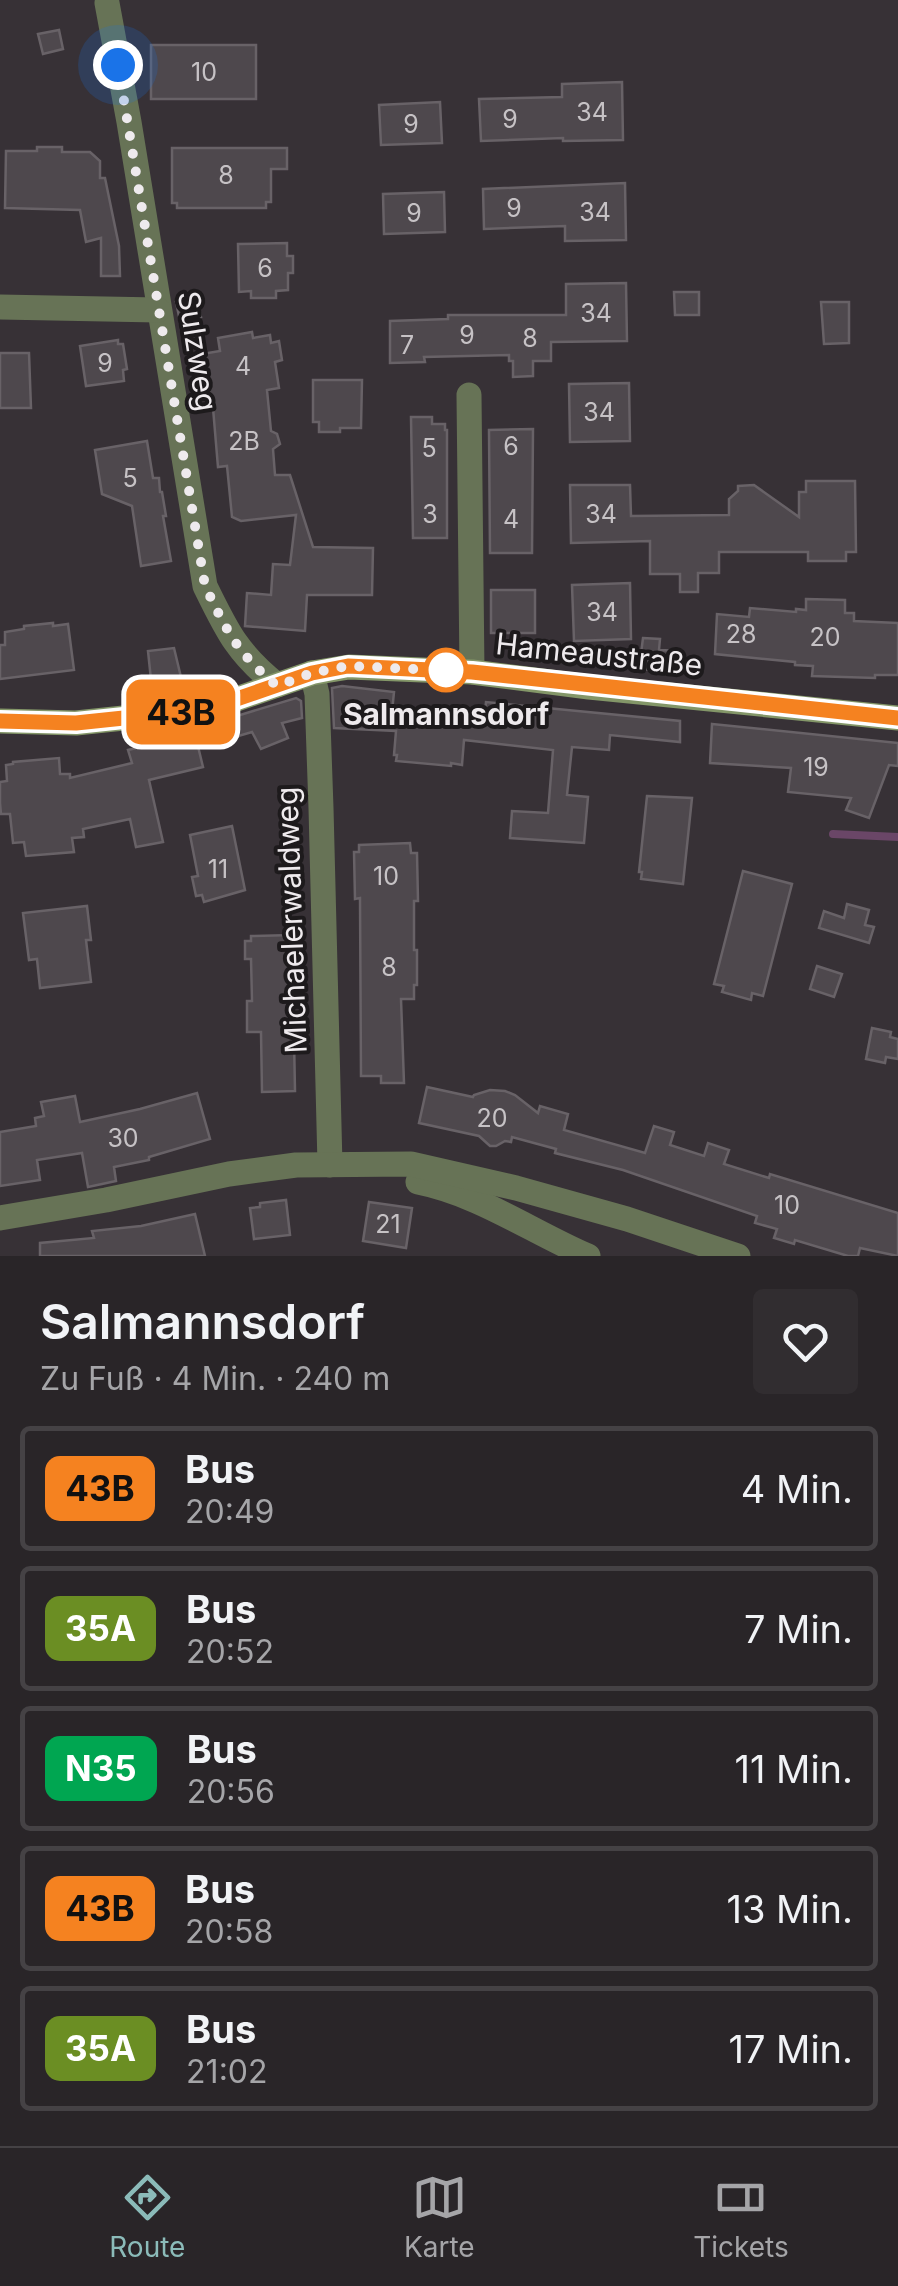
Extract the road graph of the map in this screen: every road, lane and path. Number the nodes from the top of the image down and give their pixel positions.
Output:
1 (107, 3) dead end
2 (0, 307) edge
3 (158, 310) junction
4 (469, 394) dead end
5 (472, 672) junction
6 (312, 673) junction
7 (277, 686) junction
8 (898, 718) edge
9 (0, 721) edge
10 (330, 1165) junction
11 (0, 1218) edge
12 (695, 1249) edge
13 (588, 1256) edge
14 (738, 1256) edge

1 - 3 street, Sulzweg
2 - 3 street
3 - 7 street, Sulzweg
4 - 5 street
5 - 6 main road, Hameaustraße
5 - 8 main road, Hameaustraße
6 - 7 main road, Hameaustraße
6 - 10 street, Michaelerwaldweg
7 - 9 main road, Hameaustraße
10 - 11 street
10 - 12 street
10 - 13 street
12 - 14 street

